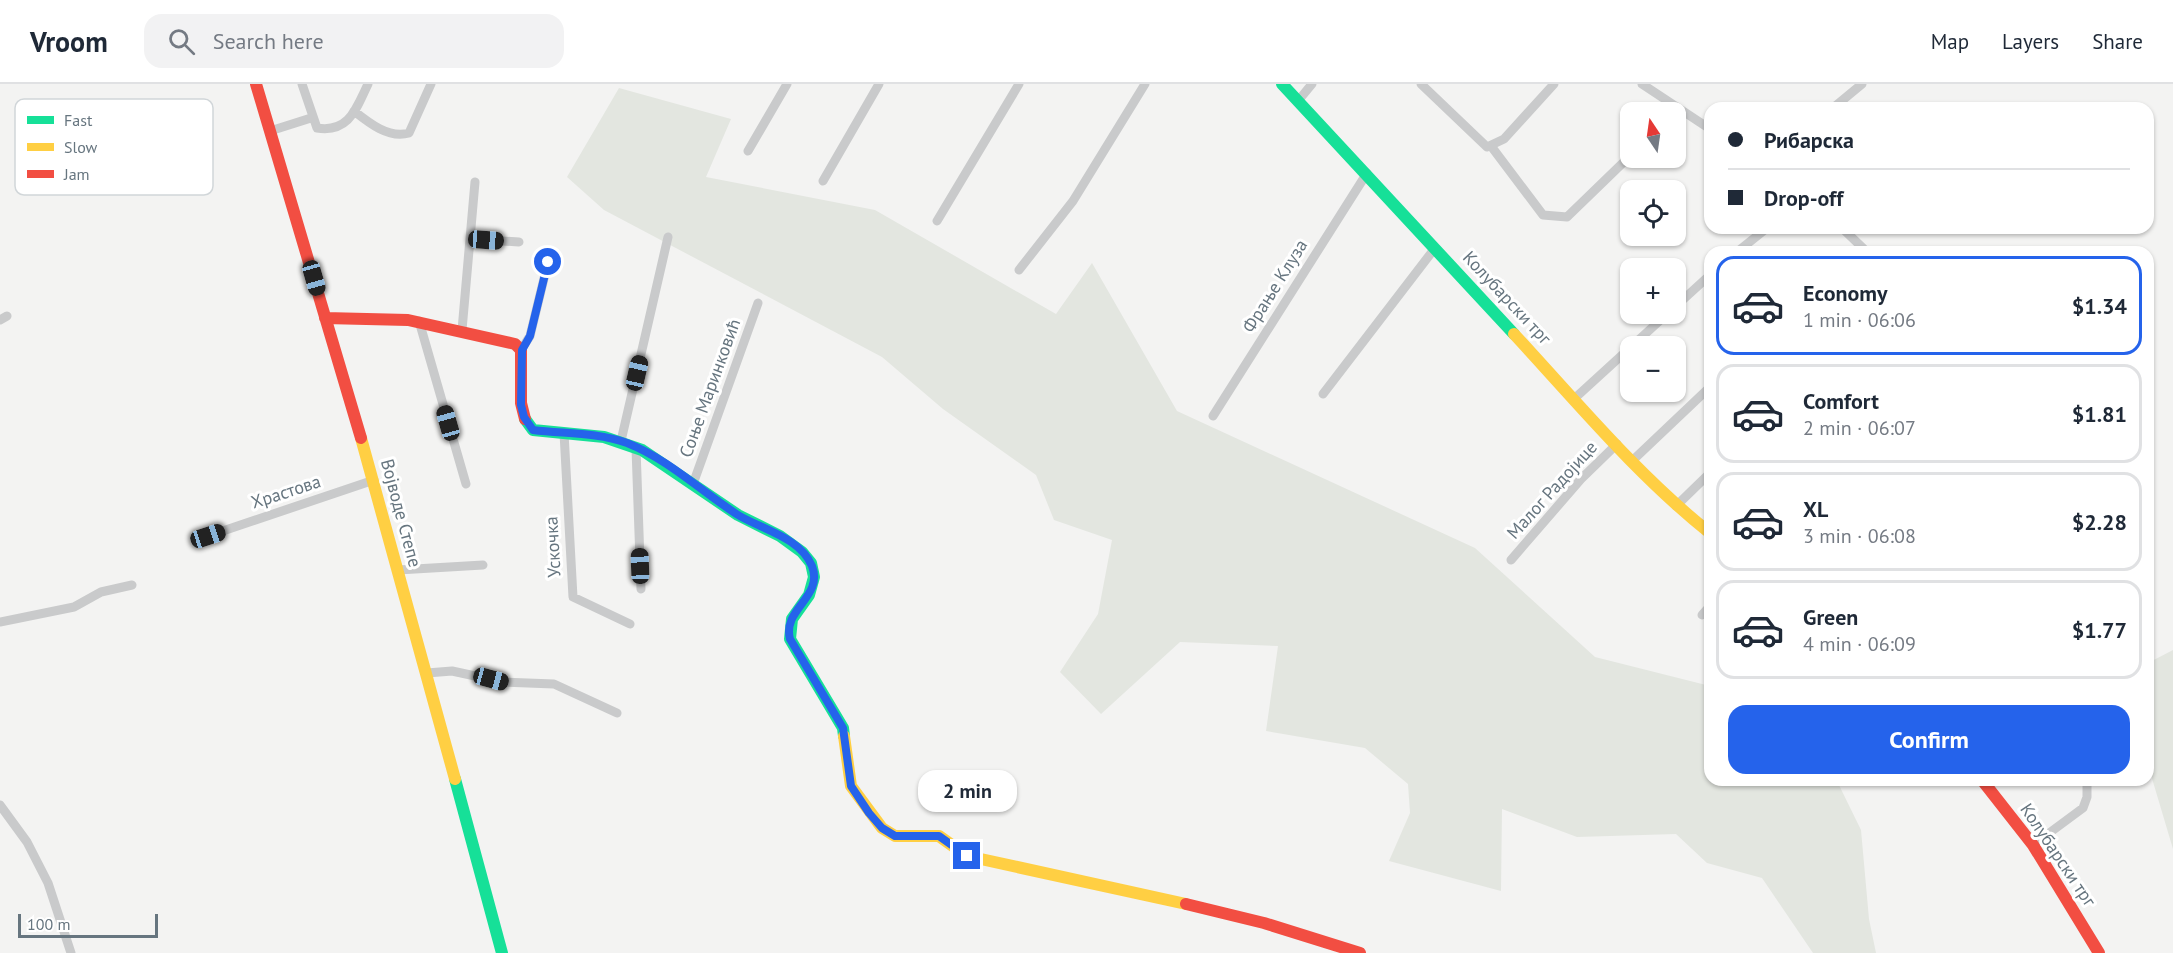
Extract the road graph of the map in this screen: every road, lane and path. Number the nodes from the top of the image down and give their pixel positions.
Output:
1 (256, 84) edge
2 (302, 84) edge
3 (368, 84) edge
4 (431, 84) edge
5 (787, 84) edge
6 (879, 84) edge
7 (1020, 84) edge
8 (1145, 84) edge
9 (1282, 84) edge
10 (1312, 84) edge
11 (1421, 84) edge
12 (1554, 84) edge
13 (1642, 84) edge
14 (1862, 84) edge
15 (1298, 101) junction
16 (1665, 102) edge
17 (1840, 102) edge
18 (354, 111) junction
19 (1686, 116) edge
20 (312, 120) junction
21 (1704, 126) edge
22 (270, 131) junction
23 (1491, 146) junction
24 (748, 151) dead end
25 (1620, 166) edge
26 (1367, 173) junction
27 (823, 181) dead end
28 (475, 182) dead end
29 (937, 221) dead end
30 (1760, 234) edge
31 (1847, 234) edge
32 (668, 237) dead end
33 (470, 239) junction
34 (519, 242) dead end
35 (1744, 246) edge
36 (1858, 246) edge
37 (1435, 248) junction
38 (548, 262) dead end
39 (1019, 270) dead end
40 (1704, 280) edge
41 (1686, 297) edge
42 (758, 303) dead end
43 (325, 318) junction
44 (418, 321) junction
45 (1655, 324) edge
46 (462, 330) junction
47 (522, 350) junction
48 (1704, 393) edge
49 (1323, 394) dead end
50 (1575, 398) junction
51 (1213, 416) dead end
52 (564, 433) junction
53 (621, 441) junction
54 (1617, 444) junction
55 (636, 448) junction
56 (1632, 461) junction
57 (1704, 479) edge
58 (374, 480) junction
59 (466, 484) dead end
60 (693, 484) junction
61 (1676, 506) junction
62 (1704, 528) edge
63 (208, 536) dead end
64 (1511, 560) dead end
65 (483, 565) dead end
66 (398, 570) junction
67 (132, 585) dead end
68 (641, 589) dead end
69 (1704, 612) edge
70 (1701, 615) dead end
71 (0, 622) edge
72 (630, 624) dead end
73 (427, 673) junction
74 (617, 713) dead end
75 (1987, 786) edge
76 (2087, 786) edge
77 (0, 805) edge
78 (2033, 845) junction
79 (70, 953) edge
80 (502, 953) edge
81 (1360, 953) edge
82 (2099, 953) edge

1 - 22 street, Војводе Степе
2 - 20 street
3 - 18 street
4 - 18 street
5 - 24 street
6 - 27 street
7 - 29 street
8 - 39 street
9 - 15 street, Колубарски трг
10 - 15 street
11 - 23 street
12 - 23 street
13 - 16 street
14 - 17 street
15 - 26 street, Колубарски трг
18 - 20 street
19 - 21 street
20 - 22 street
22 - 43 street, Војводе Степе
23 - 25 street
26 - 37 street, Колубарски трг
26 - 51 street, Фрање Клуза
28 - 33 street
30 - 35 street
31 - 36 street
32 - 53 street
33 - 34 street
33 - 46 street
37 - 49 street
37 - 50 street, Колубарски трг
38 - 47 street
40 - 41 street
42 - 60 street, Соње Маринковић
43 - 44 street
43 - 58 street, Војводе Степе
44 - 46 street
44 - 59 street
45 - 50 street
46 - 47 street
47 - 52 street
48 - 56 street
50 - 54 street, Колубарски трг
52 - 53 street
52 - 72 street, Ускочка
53 - 55 street
54 - 56 street, Колубарски трг
54 - 64 street, Малог Радојице
55 - 60 street
55 - 68 street
56 - 61 street, Колубарски трг
57 - 61 street
58 - 63 street, Храстова
58 - 66 street, Војводе Степе
60 - 81 street
61 - 62 street, Колубарски трг
65 - 66 street
66 - 73 street, Војводе Степе
67 - 71 street
69 - 70 street
73 - 74 street
73 - 80 street, Војводе Степе
75 - 78 street, Колубарски трг
76 - 78 street
77 - 79 street
78 - 82 street, Колубарски трг

